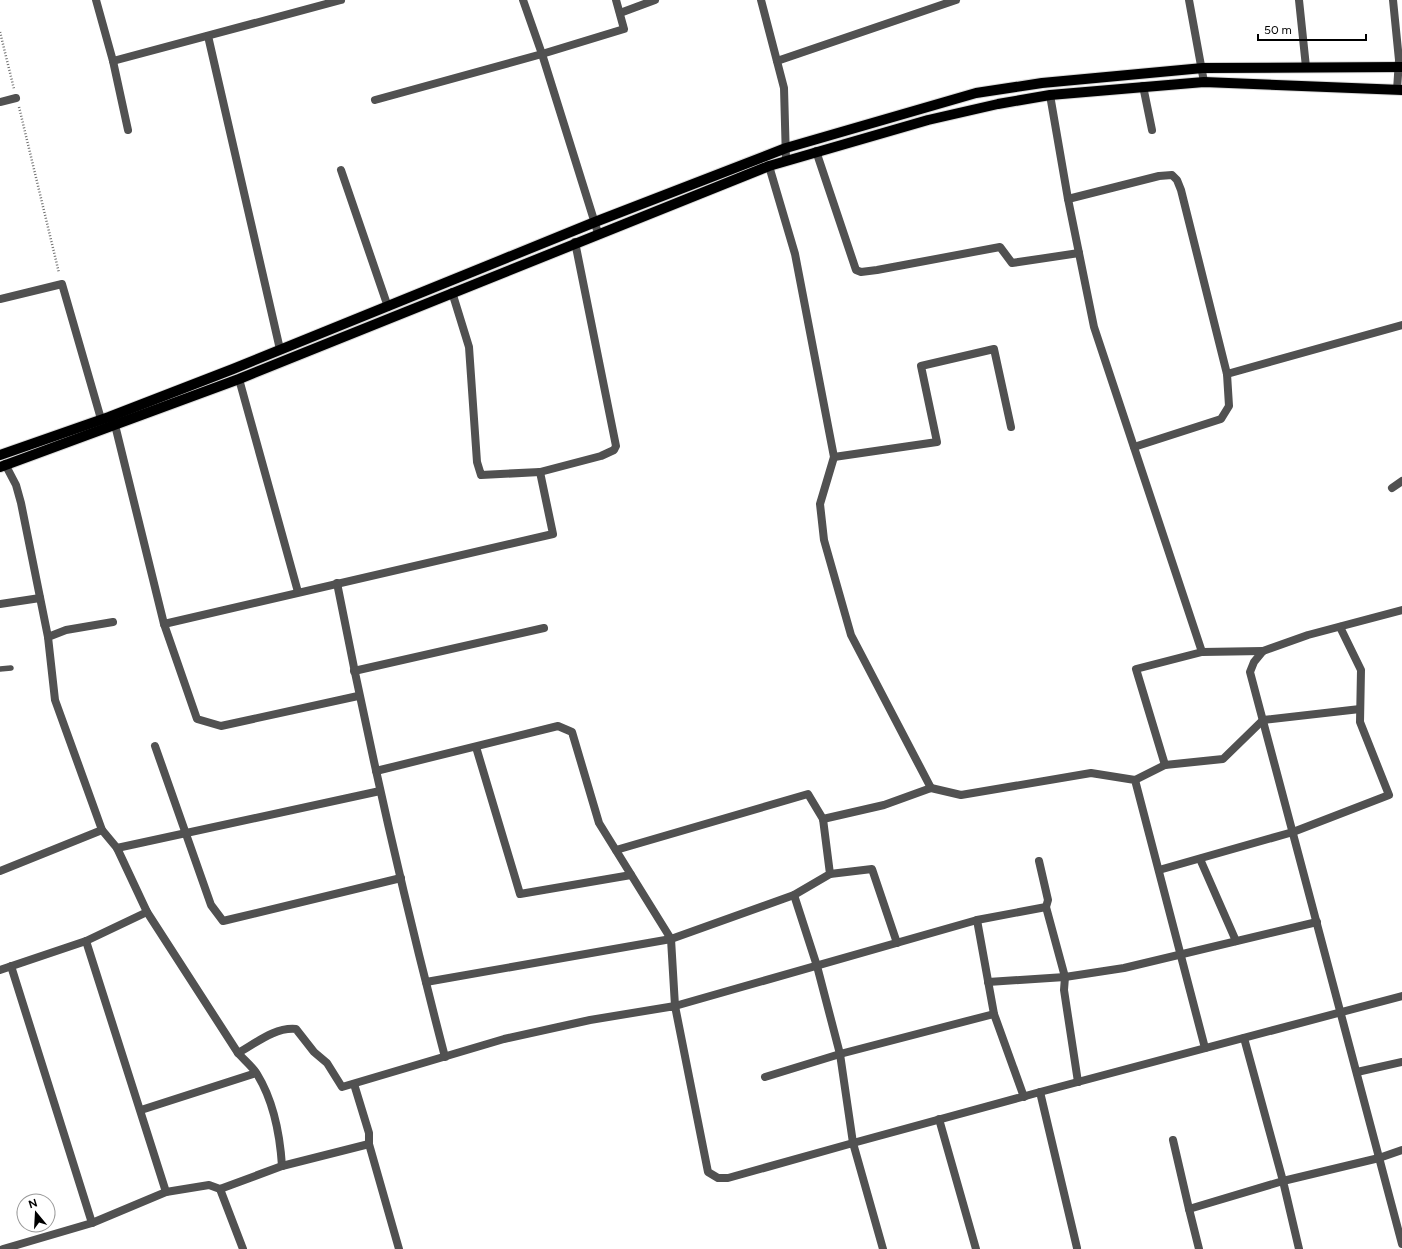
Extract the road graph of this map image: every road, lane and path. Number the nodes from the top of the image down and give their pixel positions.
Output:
1 (96, 0) edge
2 (341, 0) edge
3 (522, 0) edge
4 (616, 0) edge
5 (655, 0) edge
6 (761, 0) edge
7 (956, 0) edge
8 (1189, 0) edge
9 (1299, 0) edge
10 (1393, 0) edge
11 (620, 13) junction
12 (0, 32) edge
13 (208, 36) junction
14 (542, 54) junction
15 (113, 61) junction
16 (777, 61) junction
17 (1400, 64) edge
18 (1306, 67) junction
19 (1203, 68) junction
20 (1204, 82) junction
21 (1143, 86) junction
22 (1400, 90) edge
23 (1050, 95) junction
24 (16, 98) junction
25 (375, 100) dead end
26 (0, 102) edge
27 (128, 130) dead end
28 (1152, 130) dead end
29 (786, 148) junction
30 (816, 152) junction
31 (786, 160) junction
32 (769, 166) junction
33 (341, 170) dead end
34 (1068, 199) junction
35 (595, 222) junction
36 (598, 233) junction
37 (575, 242) junction
38 (1079, 253) junction
39 (62, 284) junction
40 (452, 292) junction
41 (0, 299) edge
42 (388, 306) junction
43 (1402, 325) edge
44 (279, 344) dead end
45 (1227, 374) junction
46 (239, 379) junction
47 (101, 419) junction
48 (115, 425) junction
49 (1011, 427) dead end
50 (1134, 447) junction
51 (0, 455) edge
52 (834, 457) junction
53 (3, 466) edge
54 (540, 472) junction
55 (1402, 481) edge
56 (1392, 488) dead end
57 (337, 583) junction
58 (298, 592) junction
59 (40, 598) junction
60 (0, 604) edge
61 (1402, 610) edge
62 (113, 622) dead end
63 (164, 624) junction
64 (1340, 627) junction
65 (544, 628) dead end
66 (48, 638) junction
67 (1263, 651) junction
68 (1202, 652) junction
69 (11, 668) dead end
70 (0, 669) edge
71 (354, 671) junction
72 (358, 696) junction
73 (1360, 709) junction
74 (1263, 720) junction
75 (155, 746) dead end
76 (476, 747) junction
77 (1165, 765) junction
78 (376, 771) junction
79 (1135, 780) junction
80 (931, 788) junction
81 (380, 791) junction
82 (823, 819) junction
83 (102, 830) junction
84 (1293, 832) junction
85 (187, 834) junction
86 (117, 848) junction
87 (616, 850) junction
88 (1200, 859) junction
89 (1039, 861) dead end
90 (1159, 870) junction
91 (0, 872) edge
92 (830, 874) junction
93 (631, 875) junction
94 (400, 878) junction
95 (794, 895) junction
96 (1046, 907) junction
97 (147, 912) junction
98 (976, 920) junction
99 (1316, 922) junction
100 (671, 939) junction
101 (86, 941) junction
102 (1236, 941) junction
103 (897, 943) junction
104 (1181, 954) junction
105 (12, 966) junction
106 (817, 966) junction
107 (0, 970) edge
108 (1065, 977) junction
109 (426, 982) junction
110 (988, 982) junction
111 (1402, 996) edge
112 (675, 1006) junction
113 (1341, 1013) junction
114 (994, 1014) junction
115 (1244, 1038) junction
116 (1205, 1048) junction
117 (238, 1053) junction
118 (840, 1054) junction
119 (445, 1056) junction
120 (1402, 1062) edge
121 (1357, 1072) junction
122 (256, 1073) junction
123 (764, 1077) dead end
124 (1078, 1082) junction
125 (354, 1084) junction
126 (1040, 1092) junction
127 (1024, 1097) junction
128 (141, 1110) junction
129 (939, 1119) junction
130 (1172, 1140) dead end
131 (853, 1143) junction
132 (369, 1144) junction
133 (1402, 1150) edge
134 (1379, 1158) junction
135 (282, 1166) junction
136 (1283, 1181) junction
137 (220, 1189) junction
138 (166, 1192) junction
139 (1189, 1209) junction
140 (92, 1223) junction
141 (1402, 1244) edge
142 (1077, 1248) dead end
143 (3, 1249) edge
144 (243, 1249) edge
145 (399, 1249) edge
146 (883, 1249) edge
147 (976, 1249) edge
148 (1199, 1249) edge
149 (1299, 1249) edge

1 - 15 street
2 - 13 street
3 - 14 street
4 - 11 street
5 - 11 street
6 - 16 street
7 - 16 street
8 - 19 street
9 - 18 street
10 - 17 street
11 - 14 street
12 - 24 path
13 - 15 street
13 - 44 street
14 - 25 street
14 - 35 street
15 - 27 street
16 - 29 street
17 - 18 main road
17 - 22 street
18 - 19 main road
19 - 20 street
19 - 29 main road
20 - 21 main road
20 - 22 main road
21 - 23 main road
21 - 28 street
23 - 30 main road
23 - 34 street
24 - 26 street
24 - 39 path
29 - 31 street
29 - 35 main road
30 - 31 main road
30 - 38 street
31 - 32 main road
32 - 36 main road
32 - 52 street
33 - 42 street
34 - 38 street
34 - 45 street
35 - 36 street
35 - 42 main road
36 - 37 main road
37 - 40 main road
37 - 54 street
38 - 50 street
39 - 41 street
39 - 47 street
40 - 46 main road
40 - 54 street
42 - 47 main road
43 - 45 street
45 - 50 street
46 - 48 main road
46 - 58 street
47 - 51 main road
48 - 53 main road
48 - 63 street
49 - 52 street
50 - 68 street
52 - 80 street
53 - 59 street
54 - 57 street
55 - 56 street
57 - 58 street
57 - 71 street
58 - 63 street
59 - 60 street
59 - 66 street
61 - 64 street
62 - 66 street
63 - 72 street
64 - 67 street
64 - 73 street
65 - 71 street
66 - 83 street
67 - 68 street
67 - 74 street
68 - 77 street
69 - 70 lane
71 - 72 street
72 - 78 street
73 - 74 street
73 - 84 street
74 - 77 street
74 - 84 street
75 - 85 street
76 - 78 street
76 - 87 street
76 - 93 street
77 - 79 street
78 - 81 street
79 - 80 street
79 - 90 street
80 - 82 street
81 - 85 street
81 - 94 street
82 - 87 street
82 - 92 street
83 - 86 street
83 - 91 street
84 - 88 street
84 - 99 street
85 - 86 street
85 - 94 street
86 - 97 street
87 - 93 street
88 - 90 street
88 - 102 street
89 - 96 street
90 - 104 street
92 - 95 street
92 - 103 street
93 - 100 street
94 - 109 street
95 - 100 street
95 - 106 street
96 - 98 street
96 - 108 street
97 - 101 street
97 - 117 street
98 - 103 street
98 - 110 street
99 - 102 street
99 - 113 street
100 - 109 street
100 - 112 street
101 - 105 street
101 - 128 street
102 - 104 street
103 - 106 street
104 - 108 street
104 - 116 street
105 - 107 street
105 - 140 street
106 - 112 street
106 - 118 street
108 - 110 street
108 - 124 street
109 - 119 street
110 - 114 street
111 - 113 street
112 - 119 street
112 - 131 street
113 - 115 street
113 - 121 street
114 - 118 street
114 - 127 street
115 - 116 street
115 - 136 street
116 - 124 street
117 - 122 street
117 - 125 street
118 - 123 street
118 - 131 street
119 - 125 street
120 - 121 street
121 - 134 street
122 - 128 street
122 - 135 street
124 - 126 street
125 - 132 street
126 - 127 street
126 - 142 street
127 - 129 street
128 - 138 street
129 - 131 street
129 - 147 street
130 - 139 street
131 - 146 street
132 - 135 street
132 - 145 street
133 - 134 street
134 - 136 street
134 - 141 street
135 - 137 street
136 - 139 street
136 - 149 street
137 - 138 street
137 - 144 street
138 - 140 street
139 - 148 street
140 - 143 street

